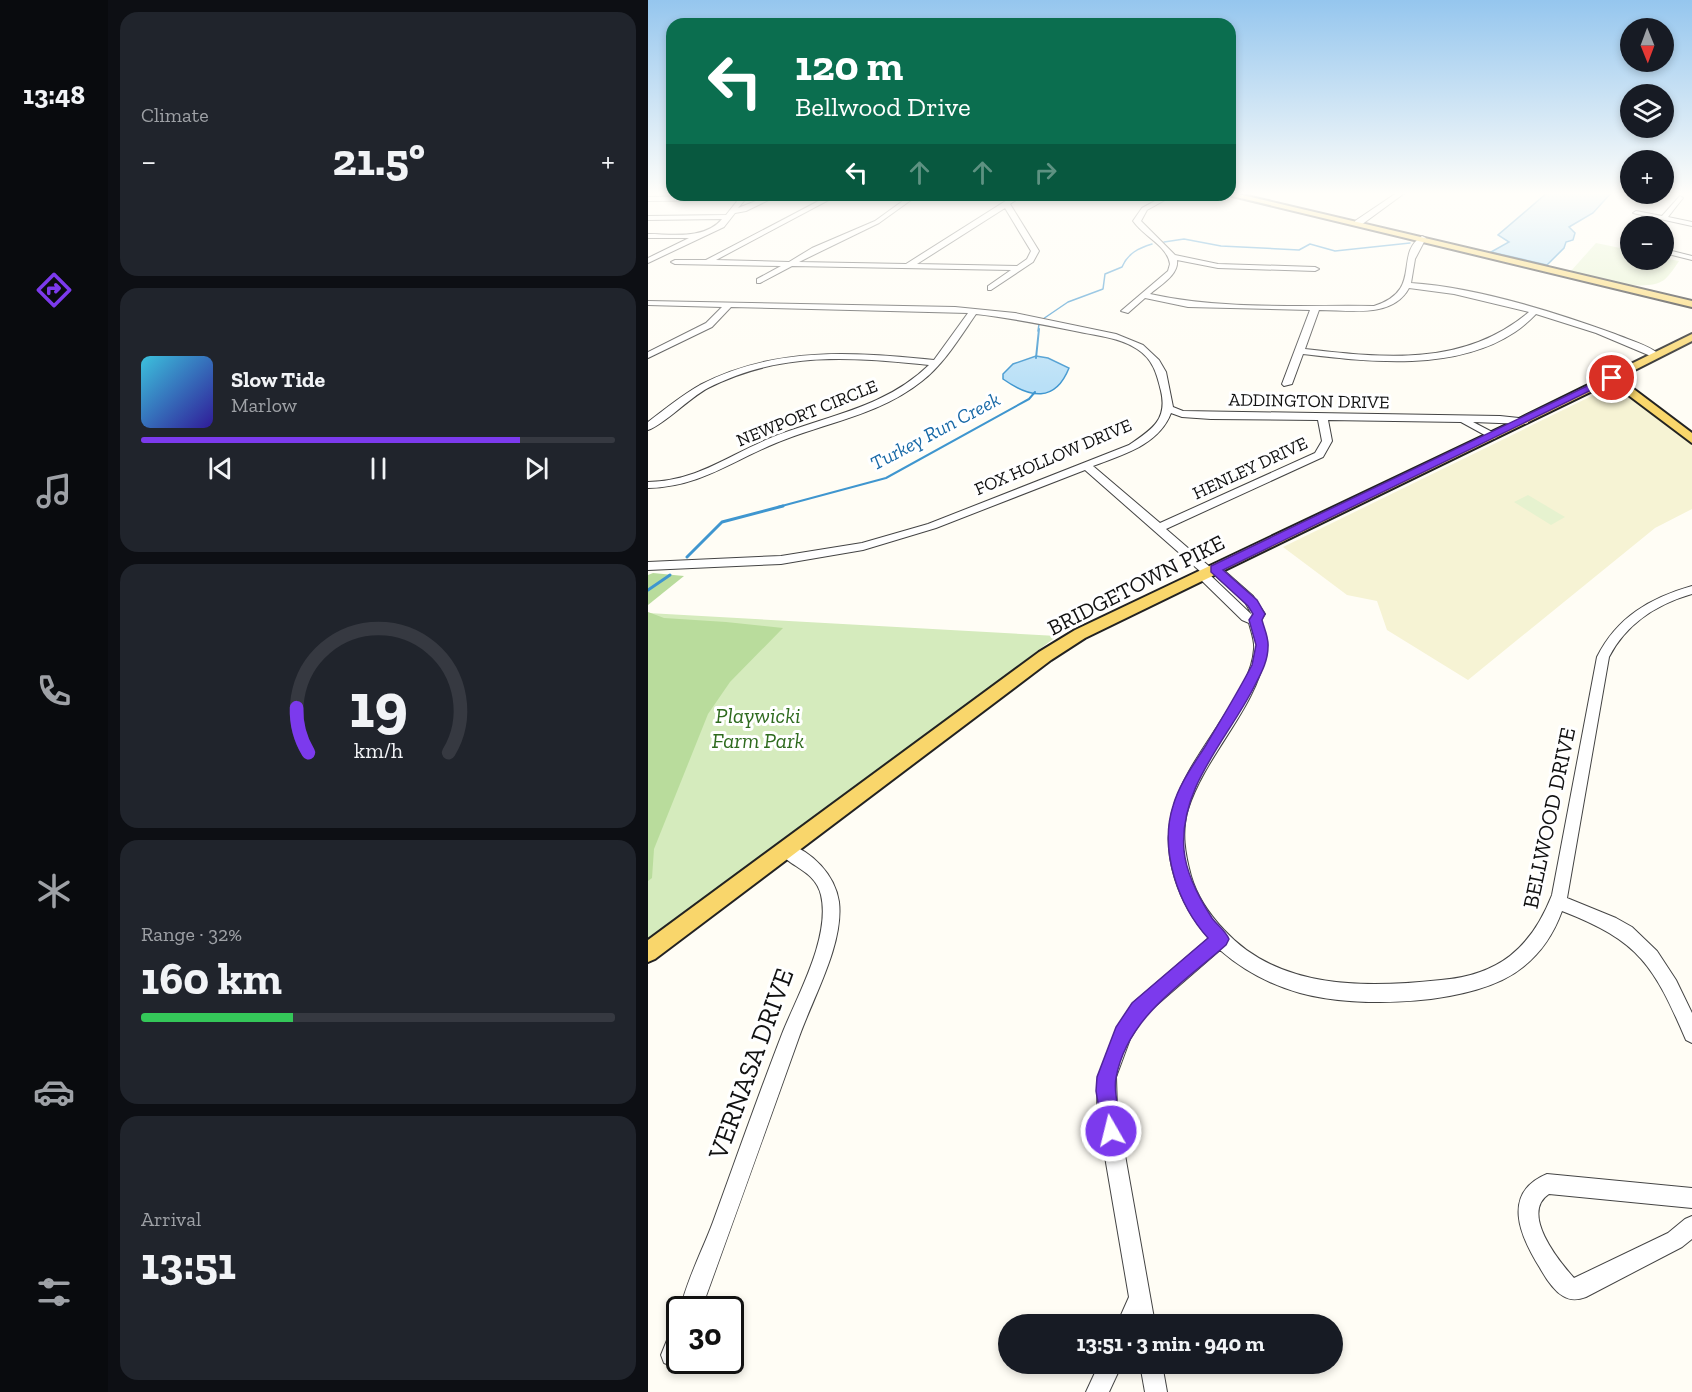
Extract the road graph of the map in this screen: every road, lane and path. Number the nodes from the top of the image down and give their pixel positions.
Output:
1 (716, 257) edge
2 (802, 257) edge
3 (922, 257) edge
4 (1033, 257) edge
5 (1173, 257) joint
6 (1413, 257) edge
7 (1500, 257) edge
8 (675, 261) dead end
9 (706, 262) junction
10 (789, 264) junction
11 (908, 266) junction
12 (1020, 268) junction
13 (1316, 269) dead end
14 (760, 281) dead end
15 (1406, 285) junction
16 (991, 288) dead end
17 (1143, 295) junction
18 (648, 303) edge
19 (1692, 304) edge
20 (728, 305) junction
21 (1315, 309) junction
22 (1125, 310) dead end
23 (975, 311) junction
24 (1535, 311) junction
25 (1692, 338) edge
26 (1300, 351) junction
27 (648, 355) edge
28 (1656, 356) junction
29 (936, 363) junction
30 (1612, 378) junction
31 (1287, 384) dead end
32 (1168, 409) junction
33 (1323, 418) junction
34 (1451, 419) junction
35 (1525, 421) junction
36 (648, 427) edge
37 (1489, 438) junction
38 (1692, 439) edge
39 (1087, 466) junction
40 (648, 485) edge
41 (1158, 528) junction
42 (648, 566) edge
43 (1209, 572) junction
44 (1692, 590) edge
45 (787, 850) junction
46 (1558, 902) junction
47 (1220, 939) junction
48 (648, 952) edge
49 (1692, 1034) edge
50 (1692, 1198) edge
51 (1692, 1226) edge
52 (695, 1296) edge
53 (1140, 1298) junction
54 (1133, 1314) edge
55 (1142, 1314) edge
56 (1106, 1374) edge
57 (1152, 1374) edge
58 (1098, 1392) edge
59 (1156, 1392) edge

1 - 9 street
2 - 10 street
3 - 11 street
4 - 12 street
5 - 13 street
5 - 17 street
6 - 15 street
7 - 19 main road
8 - 9 street
9 - 10 street
10 - 11 street
10 - 14 street
11 - 12 street
12 - 16 street
15 - 21 street
15 - 24 street
17 - 21 street
17 - 22 street
18 - 20 street
20 - 23 street
20 - 27 street
21 - 26 street
23 - 29 street, NEWPORT CIRCLE
23 - 32 street
24 - 26 street
24 - 28 street
25 - 28 main road, BRIDGETOWN PIKE
26 - 31 street
28 - 30 main road, BRIDGETOWN PIKE
29 - 36 street, NEWPORT CIRCLE
29 - 40 street, NEWPORT CIRCLE
30 - 35 main road, BRIDGETOWN PIKE
30 - 38 main road
32 - 33 street, ADDINGTON DRIVE
32 - 39 street, FOX HOLLOW DRIVE
33 - 34 street, ADDINGTON DRIVE
33 - 41 street, HENLEY DRIVE
34 - 35 street, ADDINGTON DRIVE
34 - 37 street, ADDINGTON DRIVE
35 - 37 main road, BRIDGETOWN PIKE
37 - 43 main road, BRIDGETOWN PIKE
39 - 41 street, BELLWOOD DRIVE
39 - 42 street, FOX HOLLOW DRIVE
41 - 43 street, BELLWOOD DRIVE
43 - 45 main road, BRIDGETOWN PIKE
43 - 47 street, BELLWOOD DRIVE
44 - 46 street, BELLWOOD DRIVE
45 - 48 main road, BRIDGETOWN PIKE
45 - 52 street, VERNASA DRIVE
46 - 47 street, BELLWOOD DRIVE
46 - 49 street
47 - 53 street
50 - 51 street
53 - 54 street
53 - 55 street
56 - 58 street
57 - 59 street

